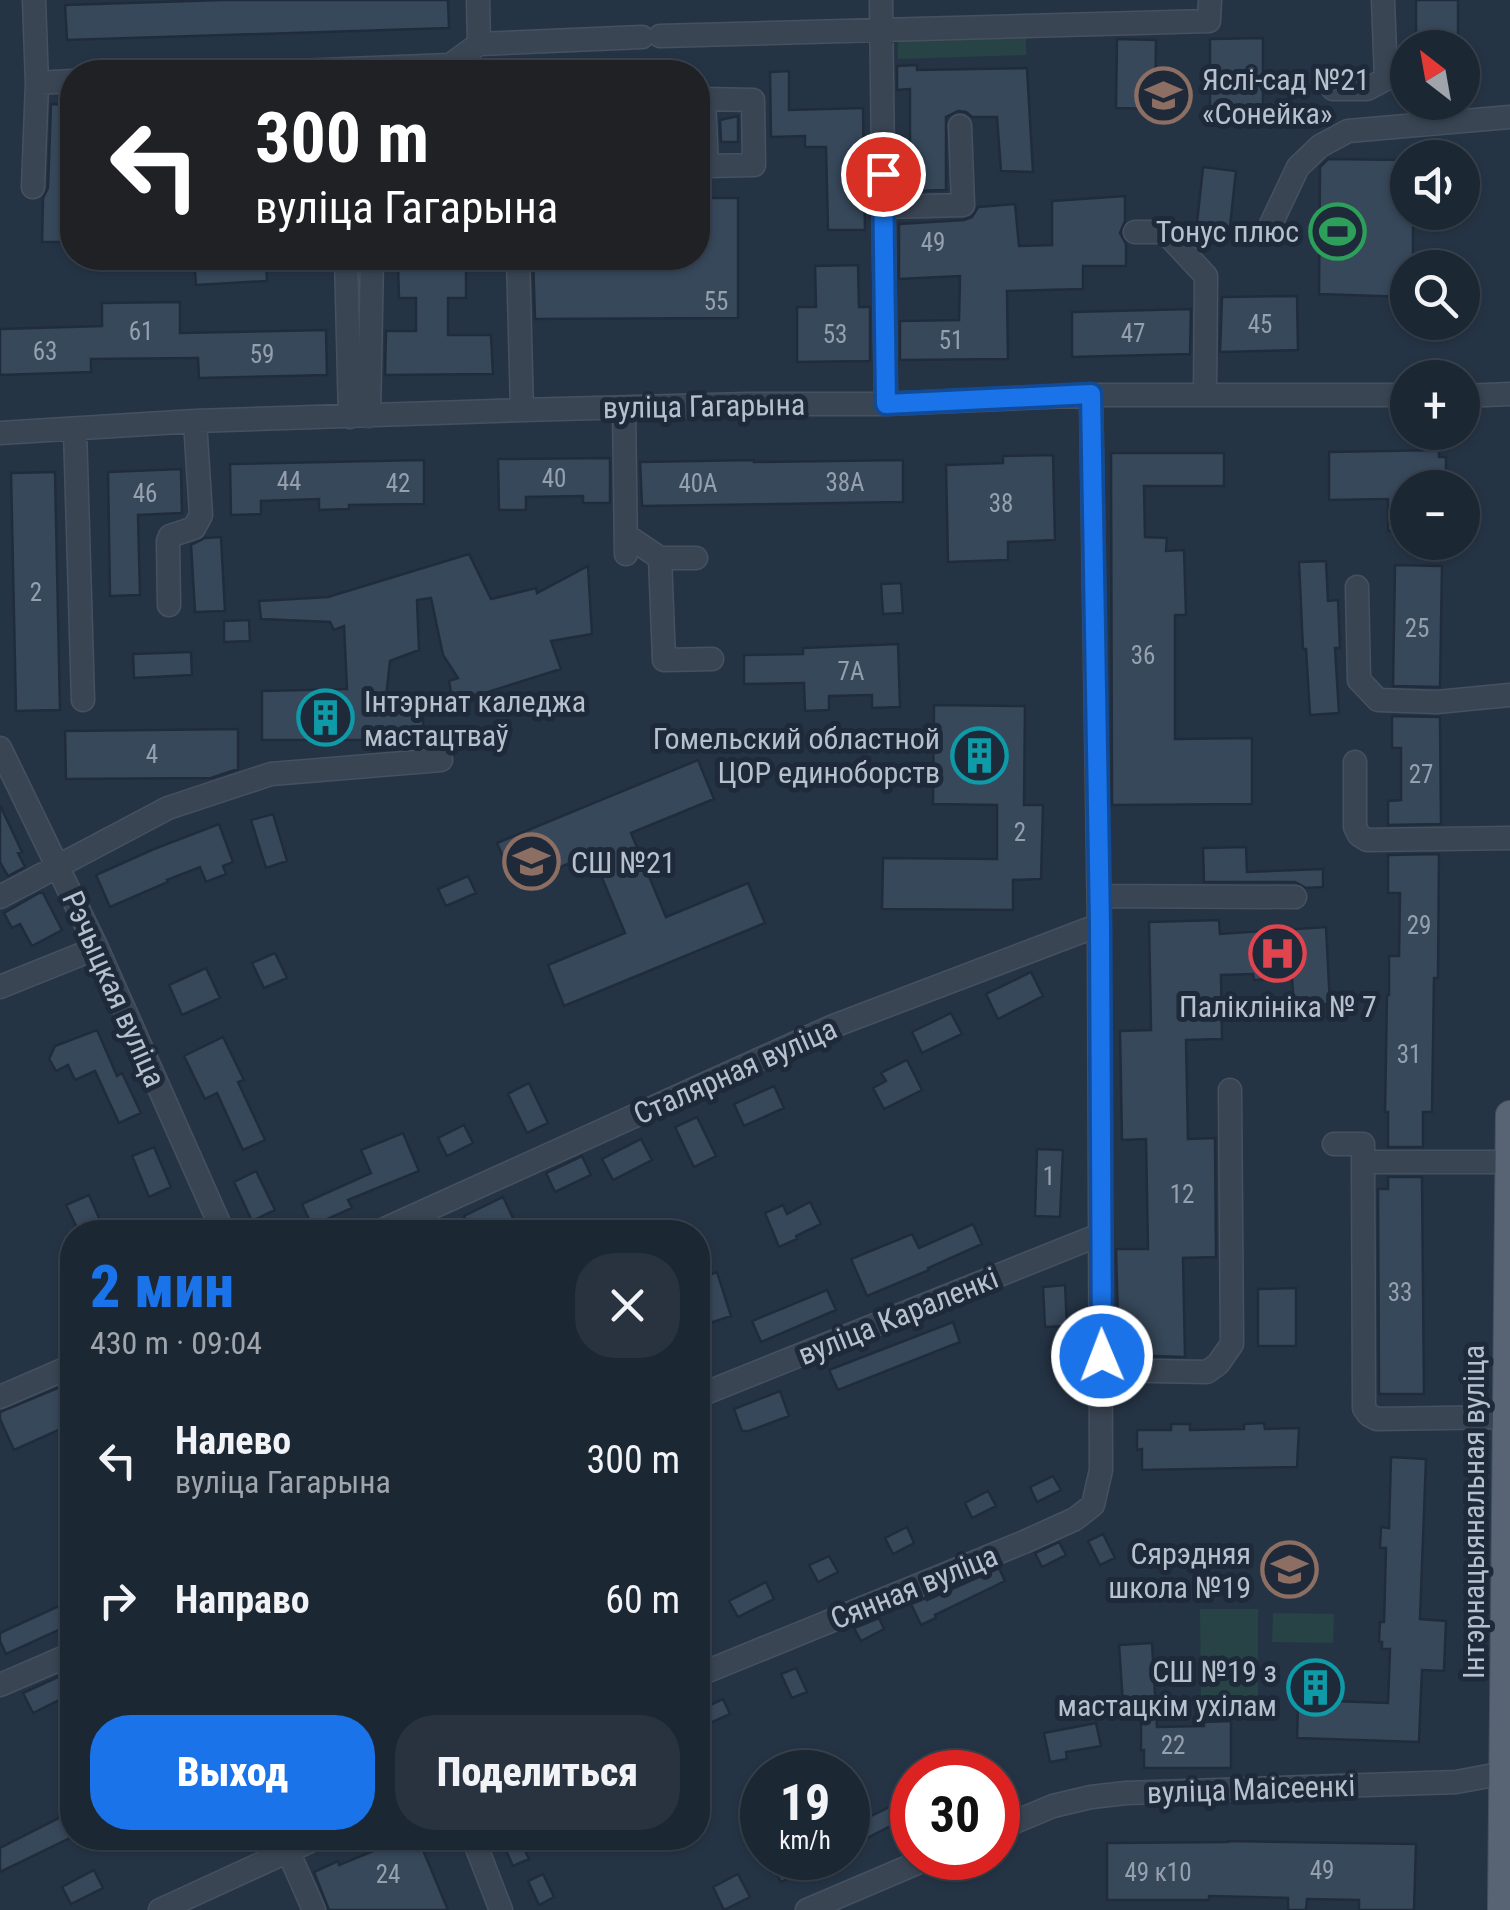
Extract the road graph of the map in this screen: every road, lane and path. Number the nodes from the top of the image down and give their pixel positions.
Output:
1 (34, 0) edge
2 (478, 0) edge
3 (881, 0) edge
4 (1210, 0) edge
5 (1383, 0) edge
6 (881, 29) junction
7 (472, 57) edge
8 (60, 82) edge
9 (36, 83) junction
10 (1333, 89) dead end
11 (710, 99) edge
12 (1510, 117) edge
13 (960, 126) dead end
14 (710, 166) edge
15 (34, 188) dead end
16 (884, 207) junction
17 (1271, 224) dead end
18 (1135, 232) dead end
19 (347, 270) edge
20 (371, 270) edge
21 (518, 270) edge
22 (1091, 394) junction
23 (1206, 394) junction
24 (1510, 394) edge
25 (1480, 395) edge
26 (1390, 396) edge
27 (886, 404) junction
28 (624, 408) junction
29 (522, 410) junction
30 (360, 416) junction
31 (195, 421) junction
32 (75, 429) junction
33 (0, 434) edge
34 (660, 558) junction
35 (696, 558) dead end
36 (1356, 588) dead end
37 (170, 605) dead end
38 (712, 659) dead end
39 (1510, 695) edge
40 (83, 700) dead end
41 (0, 749) edge
42 (441, 760) dead end
43 (1355, 762) dead end
44 (1510, 838) edge
45 (59, 866) junction
46 (1099, 896) junction
47 (0, 897) edge
48 (1296, 897) dead end
49 (1100, 925) junction
50 (97, 948) junction
51 (0, 987) edge
52 (1230, 1090) dead end
53 (1510, 1114) edge
54 (1334, 1144) dead end
55 (1363, 1162) junction
56 (1510, 1162) edge
57 (1510, 1176) edge
58 (218, 1220) edge
59 (405, 1220) edge
60 (1099, 1236) junction
61 (1509, 1320) edge
62 (1101, 1370) junction
63 (60, 1371) edge
64 (710, 1391) edge
65 (0, 1397) edge
66 (1506, 1417) junction
67 (1508, 1488) edge
68 (60, 1659) edge
69 (710, 1671) edge
70 (0, 1686) edge
71 (1507, 1773) edge
72 (1020, 1820) edge
73 (478, 1850) edge
74 (288, 1851) joint
75 (890, 1875) edge
76 (160, 1910) edge
77 (314, 1910) edge
78 (501, 1910) edge
79 (807, 1910) edge
80 (1502, 1910) edge

1 - 9 street
2 - 7 street
3 - 6 street
4 - 6 street
5 - 10 street
6 - 7 street
6 - 16 street
8 - 9 street
9 - 15 street
11 - 14 street
12 - 17 street
13 - 16 street
16 - 27 street
18 - 23 street
19 - 30 street
20 - 30 street
21 - 29 street
22 - 23 street, вуліца Гагарына
22 - 27 street, вуліца Гагарына
22 - 46 street
23 - 26 street, вуліца Гагарына
24 - 25 street
27 - 28 street, вуліца Гагарына
28 - 29 street, вуліца Гагарына
28 - 34 street
29 - 30 street, вуліца Гагарына
30 - 31 street, вуліца Гагарына
31 - 32 street, вуліца Гагарына
31 - 37 street
32 - 33 street, вуліца Гагарына
32 - 40 street
34 - 35 street
34 - 38 street
36 - 39 street
41 - 45 street, Рэчыцкая вуліца
42 - 45 street
43 - 44 street
45 - 47 street
45 - 50 street, Рэчыцкая вуліца
46 - 48 street
46 - 49 street
49 - 59 street, Сталярная вуліца
49 - 60 street
50 - 51 street
50 - 58 street, Рэчыцкая вуліца
52 - 62 street
53 - 56 main road, Інтэрнацыянальная вуліца
54 - 55 street
55 - 56 street
55 - 66 street
56 - 57 main road, Інтэрнацыянальная вуліца
57 - 61 main road, Інтэрнацыянальная вуліца
60 - 62 street
60 - 64 street, вуліца Караленкі
61 - 66 main road, Інтэрнацыянальная вуліца
62 - 69 street, Сянная вуліца
63 - 65 street
66 - 67 main road, Інтэрнацыянальная вуліца
67 - 71 main road, Інтэрнацыянальная вуліца
68 - 70 street
71 - 72 street, вуліца Маісеенкі
71 - 80 main road, Інтэрнацыянальная вуліца
73 - 78 street
74 - 76 street
74 - 77 street
75 - 79 street

